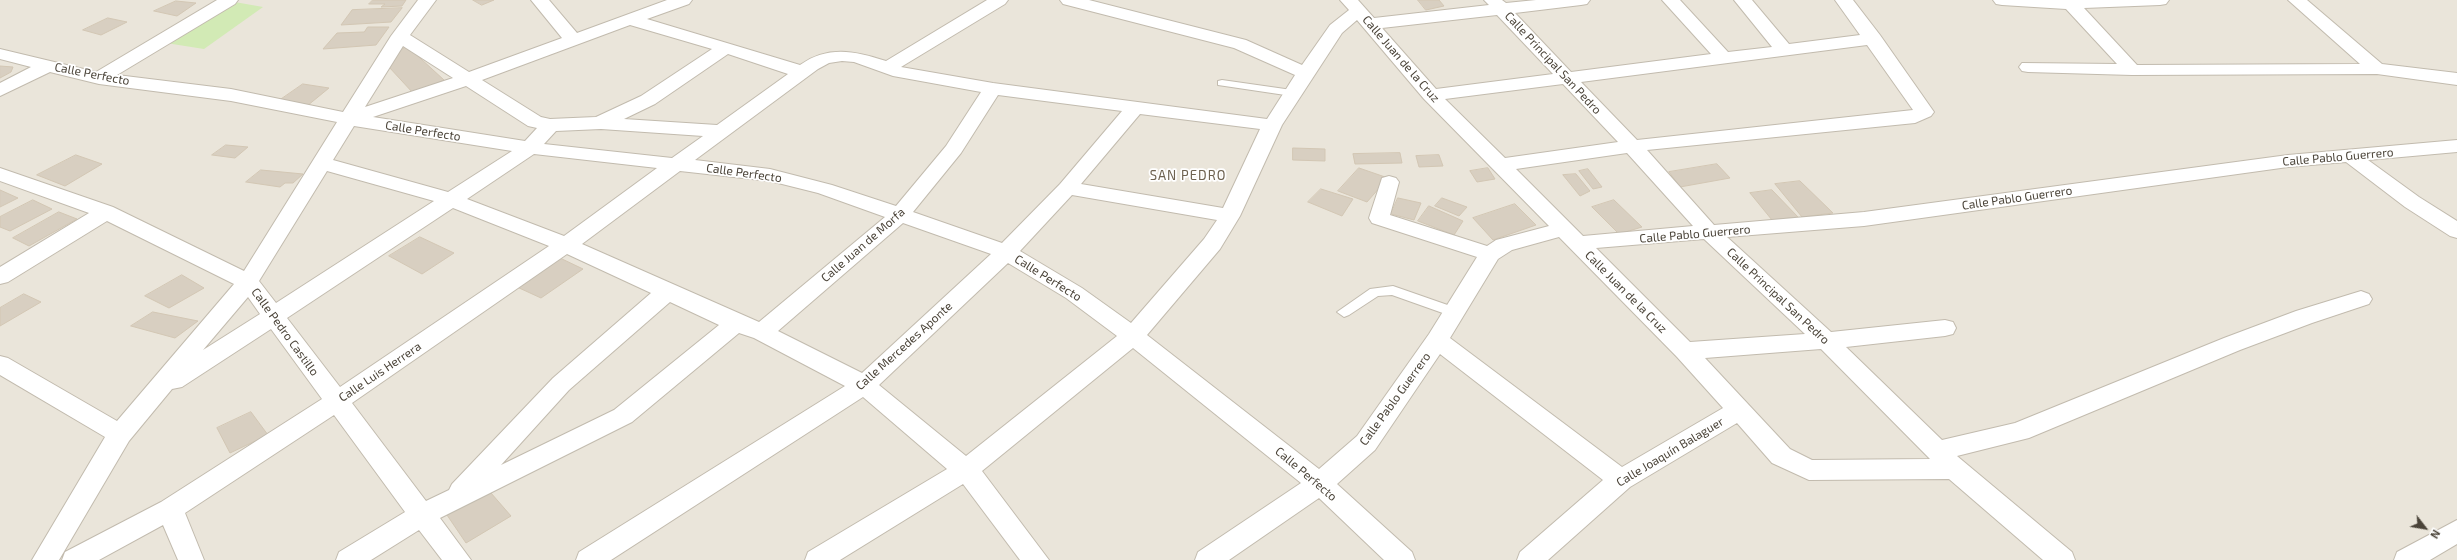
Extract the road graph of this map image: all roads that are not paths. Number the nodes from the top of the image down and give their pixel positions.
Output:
1 (229, 0) edge
2 (427, 0) edge
3 (540, 0) edge
4 (683, 0) edge
5 (999, 0) edge
6 (1069, 0) edge
7 (1581, 0) edge
8 (1671, 0) edge
9 (1743, 0) edge
10 (1844, 0) edge
11 (2002, 0) edge
12 (2160, 0) edge
13 (2297, 0) edge
14 (2068, 2) edge
15 (1498, 5) edge
16 (1359, 11) edge
17 (630, 20) junction
18 (400, 36) junction
19 (573, 40) junction
20 (1874, 40) junction
21 (726, 47) junction
22 (1784, 50) junction
23 (0, 54) edge
24 (1724, 58) junction
25 (49, 65) junction
26 (2028, 68) dead end
27 (2377, 69) junction
28 (892, 70) junction
29 (2132, 70) junction
30 (802, 72) junction
31 (1305, 73) junction
32 (98, 78) junction
33 (1566, 78) junction
34 (2457, 79) edge
35 (465, 80) junction
36 (1222, 82) dead end
37 (993, 89) junction
38 (0, 90) edge
39 (1292, 93) junction
40 (1431, 95) junction
41 (1136, 107) junction
42 (349, 119) junction
43 (601, 123) junction
44 (550, 125) junction
45 (1272, 126) junction
46 (720, 131) junction
47 (1632, 146) junction
48 (2457, 146) edge
49 (530, 148) junction
50 (2349, 155) junction
51 (322, 163) junction
52 (1499, 164) junction
53 (674, 165) junction
54 (0, 174) edge
55 (1389, 182) dead end
56 (1067, 188) junction
57 (449, 199) junction
58 (106, 212) junction
59 (900, 215) junction
60 (1230, 216) junction
61 (2457, 231) edge
62 (1711, 234) junction
63 (1569, 236) junction
64 (566, 244) junction
65 (1006, 252) junction
66 (1490, 254) junction
67 (0, 277) edge
68 (248, 282) junction
69 (668, 290) junction
70 (2361, 299) dead end
71 (1344, 312) dead end
72 (1454, 312) junction
73 (273, 315) junction
74 (736, 323) junction
75 (1945, 328) dead end
76 (762, 332) junction
77 (1134, 336) junction
78 (1438, 340) junction
79 (1826, 341) junction
80 (1685, 351) junction
81 (0, 364) edge
82 (864, 385) junction
83 (153, 395) junction
84 (336, 402) junction
85 (1740, 410) junction
86 (120, 434) junction
87 (1937, 451) junction
88 (1955, 469) junction
89 (966, 470) junction
90 (1620, 480) junction
91 (1320, 484) junction
92 (451, 501) junction
93 (170, 509) junction
94 (422, 515) junction
95 (2457, 531) edge
96 (45, 560) edge
97 (75, 560) edge
98 (191, 560) edge
99 (349, 560) edge
100 (458, 560) edge
101 (589, 560) edge
102 (818, 560) edge
103 (1036, 560) edge
104 (1208, 560) edge
105 (1402, 560) edge
106 (1530, 560) edge
107 (2062, 560) edge
108 (2407, 560) edge

1 - 32 street
2 - 18 street
3 - 19 street
4 - 17 street
5 - 28 street
6 - 31 street
7 - 15 street
8 - 24 street
9 - 22 street
10 - 20 street
11 - 14 street
12 - 14 street
13 - 27 street
14 - 29 street
15 - 16 street
15 - 33 street, Calle Principal San Pedro
16 - 31 street
16 - 40 street, Calle Juan de la Cruz
17 - 19 street
17 - 21 street
18 - 35 street
18 - 42 street
19 - 35 street
20 - 22 street
20 - 47 street
21 - 30 street
21 - 43 street
22 - 24 street
23 - 25 street, Calle Perfecto
24 - 33 street
25 - 32 street, Calle Perfecto
25 - 38 street
26 - 29 street
27 - 29 street
27 - 34 street
28 - 30 street, Calle Luis Herrera
28 - 37 street, Calle Luis Herrera
30 - 46 street, Calle Luis Herrera
31 - 39 street
32 - 42 street, Calle Perfecto
33 - 40 street
33 - 47 street, Calle Principal San Pedro
35 - 42 street
35 - 44 street
36 - 39 lane
37 - 41 street, Calle Luis Herrera
37 - 59 street, Calle Juan de Morfa
39 - 45 street
40 - 52 street, Calle Juan de la Cruz
41 - 45 street, Calle Luis Herrera
41 - 56 street, Calle Mercedes Aponte
42 - 49 street, Calle Perfecto
42 - 51 street
43 - 44 street
43 - 46 street
44 - 49 street
45 - 60 street
46 - 53 street, Calle Luis Herrera
47 - 52 street
47 - 62 street, Calle Principal San Pedro
48 - 50 street, Calle Pablo Guerrero
49 - 53 street, Calle Perfecto
49 - 57 street
50 - 61 street
50 - 62 street, Calle Pablo Guerrero
51 - 57 street
51 - 68 street
52 - 63 street, Calle Juan de la Cruz
53 - 59 street, Calle Perfecto
53 - 64 street, Calle Luis Herrera
54 - 58 street, Calle Pedro Castillo
55 - 66 street
56 - 60 street
56 - 65 street, Calle Mercedes Aponte
57 - 64 street
57 - 73 street
58 - 67 street
58 - 68 street, Calle Pedro Castillo
59 - 65 street, Calle Perfecto
59 - 76 street, Calle Juan de Morfa
60 - 77 street
62 - 63 street, Calle Pablo Guerrero
62 - 79 street, Calle Principal San Pedro
63 - 66 street, Calle Pablo Guerrero
63 - 80 street, Calle Juan de la Cruz
64 - 69 street
64 - 84 street, Calle Luis Herrera
65 - 77 street, Calle Perfecto
65 - 82 street, Calle Mercedes Aponte
66 - 72 street, Calle Pablo Guerrero
68 - 73 street, Calle Pedro Castillo
68 - 83 street
69 - 74 street
69 - 92 street
70 - 87 street
71 - 72 lane
72 - 78 street, Calle Pablo Guerrero
73 - 83 street
73 - 84 street, Calle Pedro Castillo
74 - 76 street
74 - 92 street
75 - 79 street
76 - 82 street
77 - 89 street
77 - 91 street, Calle Perfecto
78 - 90 street
78 - 91 street, Calle Pablo Guerrero
79 - 80 street
79 - 87 street, Calle Principal San Pedro
80 - 85 street, Calle Juan de la Cruz
81 - 86 street
82 - 89 street
82 - 101 street, Calle Mercedes Aponte
83 - 86 street
84 - 93 street, Calle Luis Herrera
84 - 94 street, Calle Pedro Castillo
85 - 88 street, Calle Juan de la Cruz
85 - 90 street, Calle Joaquín Balaguer
86 - 96 street
87 - 88 street, Calle Principal San Pedro
88 - 107 street, Calle Principal San Pedro
89 - 102 street
89 - 103 street
90 - 106 street, Calle Joaquín Balaguer
91 - 104 street, Calle Pablo Guerrero
91 - 105 street, Calle Perfecto
92 - 94 street
93 - 97 street, Calle Luis Herrera
93 - 98 street
94 - 99 street
94 - 100 street, Calle Pedro Castillo
95 - 108 street

